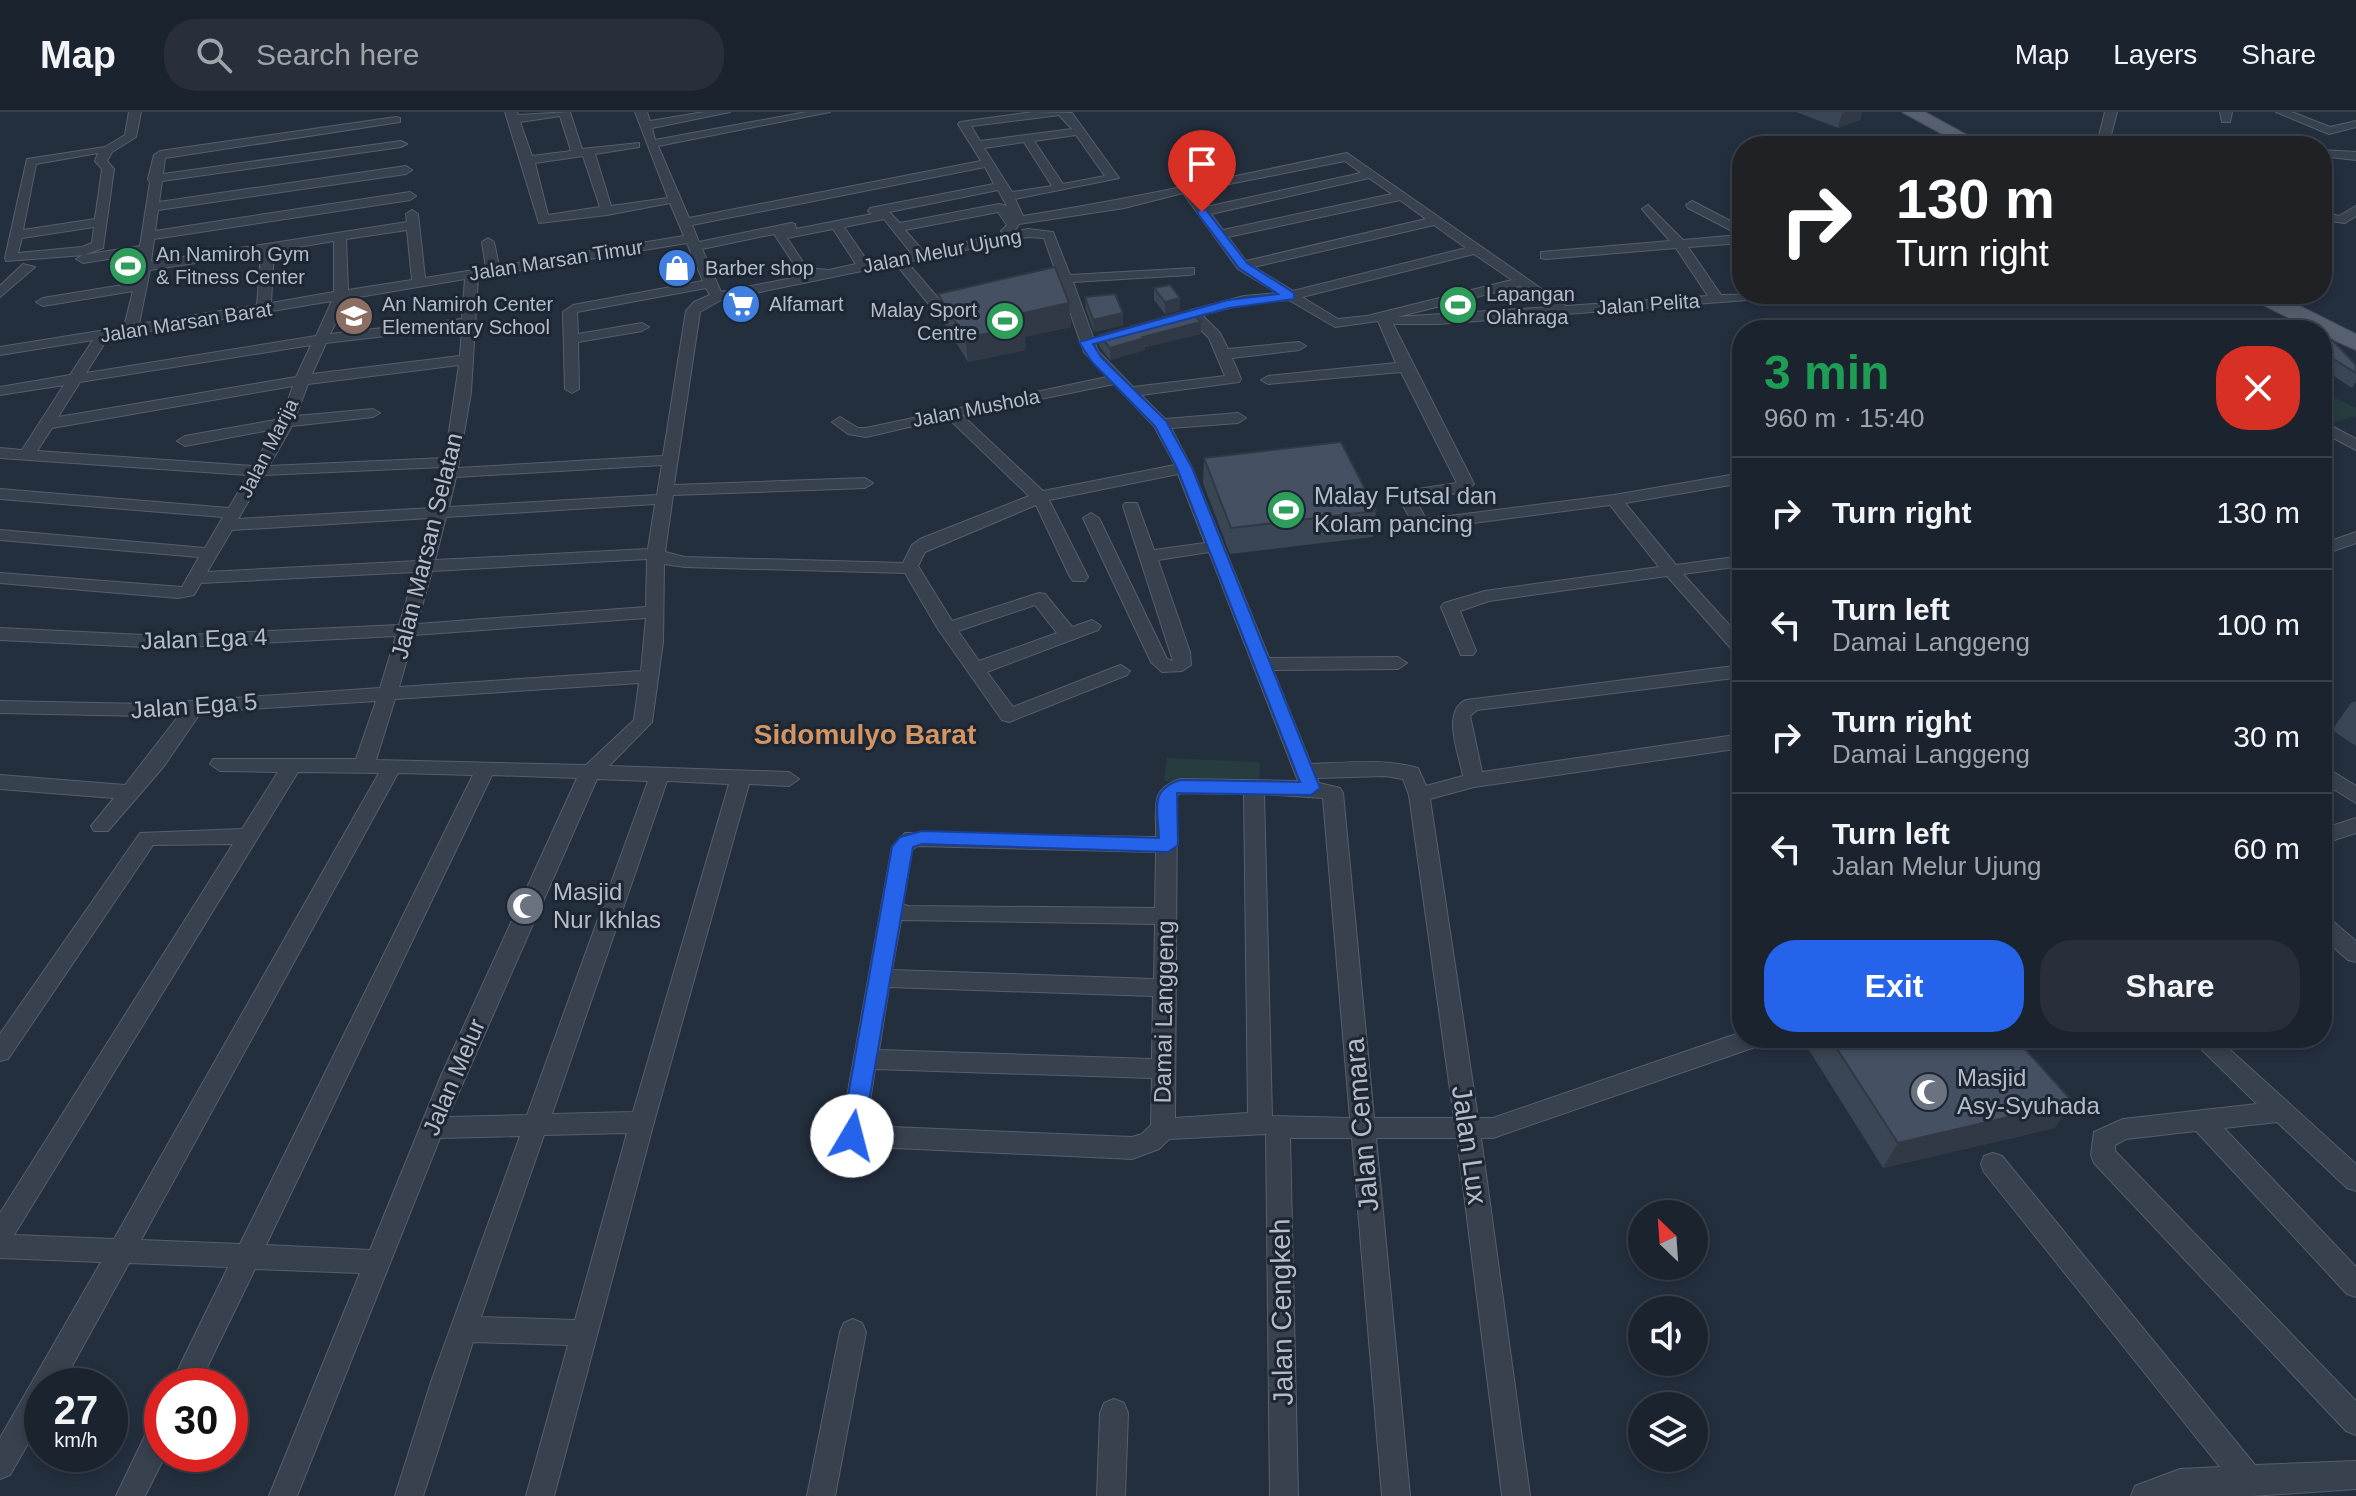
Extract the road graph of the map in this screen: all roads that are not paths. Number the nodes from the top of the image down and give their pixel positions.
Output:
1 (151, 112) edge
2 (564, 112) edge
3 (641, 112) edge
4 (824, 112) edge
5 (1892, 112) edge
6 (1911, 112) edge
7 (2111, 112) edge
8 (2282, 112) edge
9 (135, 113) edge
10 (715, 113) edge
11 (955, 113) edge
12 (512, 115) edge
13 (395, 116) edge
14 (964, 124) junction
15 (2356, 124) edge
16 (648, 125) junction
17 (1079, 131) junction
18 (2329, 131) junction
19 (1948, 136) edge
20 (1953, 136) edge
21 (2105, 136) edge
22 (2306, 136) edge
23 (1027, 138) junction
24 (401, 144) junction
25 (651, 144) junction
26 (635, 145) dead end
27 (978, 145) junction
28 (107, 150) junction
29 (582, 153) junction
30 (2332, 154) edge
31 (2356, 156) edge
32 (528, 160) junction
33 (988, 163) junction
34 (406, 170) junction
35 (1372, 174) junction
36 (154, 179) junction
37 (1112, 180) junction
38 (1060, 188) junction
39 (1186, 188) junction
40 (1004, 191) junction
41 (410, 196) junction
42 (1401, 196) junction
43 (665, 201) dead end
44 (1132, 203) junction
45 (1692, 205) dead end
46 (151, 207) junction
47 (1648, 209) dead end
48 (2356, 210) edge
49 (607, 211) junction
50 (1202, 212) junction
51 (2332, 218) edge
52 (1019, 220) junction
53 (1437, 220) junction
54 (100, 222) junction
55 (685, 223) junction
56 (836, 224) junction
57 (414, 225) junction
58 (899, 227) junction
59 (1732, 227) edge
60 (1028, 233) junction
61 (16, 235) junction
62 (1220, 235) junction
63 (340, 237) junction
64 (1732, 240) edge
65 (488, 242) dead end
66 (695, 242) junction
67 (147, 243) junction
68 (1680, 245) junction
69 (268, 248) junction
70 (1477, 249) junction
71 (918, 253) junction
72 (1546, 255) dead end
73 (899, 260) junction
74 (862, 263) junction
75 (1243, 266) junction
76 (28, 267) junction
77 (143, 267) junction
78 (493, 270) junction
79 (0, 271) edge
80 (1189, 271) dead end
81 (472, 274) junction
82 (1064, 279) junction
83 (1524, 281) junction
84 (419, 282) junction
85 (141, 286) junction
86 (2, 290) edge
87 (714, 290) junction
88 (341, 296) junction
89 (1290, 296) junction
90 (1732, 298) edge
91 (1717, 299) junction
92 (43, 302) dead end
93 (2279, 304) edge
94 (2295, 304) edge
95 (264, 309) junction
96 (1561, 309) junction
97 (942, 311) edge
98 (1193, 314) junction
99 (1381, 318) junction
100 (2310, 320) edge
101 (2328, 320) edge
102 (468, 322) junction
103 (2332, 322) edge
104 (1147, 326) edge
105 (642, 327) dead end
106 (130, 331) junction
107 (2332, 331) edge
108 (2356, 334) edge
109 (103, 335) junction
110 (1101, 338) edge
111 (322, 339) junction
112 (571, 339) junction
113 (1086, 342) junction
114 (2356, 343) edge
115 (1299, 346) dead end
116 (0, 351) edge
117 (1225, 354) junction
118 (466, 360) junction
119 (1405, 367) junction
120 (75, 379) junction
121 (1116, 379) junction
122 (302, 380) junction
123 (1268, 380) dead end
124 (572, 389) dead end
125 (0, 391) edge
126 (1128, 392) junction
127 (373, 413) dead end
128 (952, 414) junction
129 (1238, 418) dead end
130 (287, 422) junction
131 (840, 422) dead end
132 (46, 424) junction
133 (1161, 424) junction
134 (2356, 426) edge
135 (2336, 437) edge
136 (185, 441) dead end
137 (0, 446) edge
138 (30, 449) junction
139 (0, 453) edge
140 (671, 460) junction
141 (450, 468) junction
142 (257, 471) junction
143 (1191, 474) junction
144 (1732, 480) edge
145 (865, 483) dead end
146 (0, 494) edge
147 (666, 494) junction
148 (1040, 497) junction
149 (1614, 500) junction
150 (1131, 506) dead end
151 (438, 512) junction
152 (1091, 518) dead end
153 (231, 519) junction
154 (0, 535) edge
155 (2356, 537) edge
156 (1128, 545) junction
157 (1216, 546) junction
158 (2332, 546) edge
159 (210, 553) junction
160 (656, 554) junction
161 (1732, 564) edge
162 (423, 567) junction
163 (909, 567) junction
164 (1732, 575) edge
165 (1079, 577) dead end
166 (0, 578) edge
167 (197, 578) junction
168 (1677, 578) junction
169 (1156, 579) junction
170 (1123, 584) junction
171 (656, 612) junction
172 (1092, 626) dead end
173 (947, 629) junction
174 (408, 630) junction
175 (0, 634) edge
176 (1068, 634) junction
177 (1732, 639) edge
178 (1467, 651) dead end
179 (1398, 663) dead end
180 (1263, 664) junction
181 (976, 669) junction
182 (1121, 671) dead end
183 (1732, 672) edge
184 (648, 676) junction
185 (388, 693) junction
186 (0, 707) edge
187 (195, 707) junction
188 (1732, 742) edge
189 (220, 764) dead end
190 (292, 765) junction
191 (364, 766) junction
192 (392, 767) junction
193 (486, 768) junction
194 (590, 772) junction
195 (660, 774) junction
196 (741, 777) junction
197 (789, 779) dead end
198 (2332, 779) edge
199 (1309, 780) junction
200 (1474, 780) junction
201 (0, 782) edge
202 (1254, 789) junction
203 (131, 792) junction
204 (1419, 795) junction
205 (2356, 796) edge
206 (2356, 825) edge
207 (101, 826) dead end
208 (2332, 833) edge
209 (247, 836) junction
210 (1168, 845) junction
211 (892, 908) junction
212 (1165, 916) junction
213 (2332, 934) edge
214 (2356, 954) edge
215 (880, 978) junction
216 (1165, 988) junction
217 (1732, 1045) edge
218 (2213, 1048) edge
219 (0, 1052) edge
220 (864, 1059) junction
221 (1164, 1069) junction
222 (2283, 1111) junction
223 (2201, 1120) junction
224 (642, 1122) junction
225 (1269, 1125) junction
226 (538, 1126) junction
227 (432, 1128) junction
228 (1361, 1128) junction
229 (1468, 1128) junction
230 (1163, 1129) junction
231 (1993, 1164) dead end
232 (2356, 1180) edge
233 (0, 1235) edge
234 (0, 1246) edge
235 (123, 1252) junction
236 (247, 1256) junction
237 (378, 1262) junction
238 (2356, 1285) edge
239 (464, 1329) junction
240 (853, 1332) dead end
241 (585, 1333) junction
242 (56, 1368) edge
243 (193, 1368) edge
244 (1114, 1413) dead end
245 (2356, 1421) edge
246 (24, 1423) edge
247 (0, 1465) edge
248 (144, 1468) edge
249 (2356, 1475) edge
250 (2250, 1482) junction
251 (2185, 1490) edge
252 (130, 1496) edge
253 (283, 1496) edge
254 (409, 1496) edge
255 (540, 1496) edge
256 (821, 1496) edge
257 (1111, 1496) edge
258 (1284, 1496) edge
259 (1396, 1496) edge
260 (1516, 1496) edge
261 (2145, 1496) edge

1 - 9 street
2 - 12 street
2 - 29 street
3 - 16 street
4 - 25 street
5 - 19 main road
6 - 20 main road
7 - 21 street
8 - 18 street
9 - 28 street
10 - 16 street
11 - 14 street
12 - 32 street
13 - 24 street
13 - 36 street
14 - 17 street
14 - 27 street
15 - 18 street
16 - 25 street
17 - 23 street
17 - 37 street
18 - 22 street
23 - 27 street
23 - 38 street
24 - 34 street
24 - 36 street
25 - 55 street
26 - 29 street
27 - 33 street
28 - 54 street
28 - 61 street
29 - 32 street
29 - 49 street
30 - 31 street
32 - 49 street
33 - 40 street
33 - 55 street
34 - 41 street
34 - 46 street
35 - 39 street
35 - 42 street
35 - 50 street
36 - 46 street
37 - 38 street, Jalan Marsan Timur
37 - 44 street
38 - 40 street, Jalan Marsan Timur
39 - 44 street
39 - 50 street, Jalan Pelita
40 - 52 street
40 - 66 street, Jalan Marsan Timur
41 - 57 street
41 - 67 street
42 - 53 street
42 - 62 street
43 - 49 street
44 - 52 street
45 - 59 street
46 - 67 street
47 - 68 street
48 - 51 street
50 - 62 street, Jalan Pelita
52 - 60 street
53 - 70 street
53 - 75 street
54 - 61 street
54 - 61 street
55 - 66 street
56 - 58 street
56 - 74 street
56 - 74 street
57 - 63 street
57 - 84 street
58 - 71 street
58 - 71 street
60 - 71 street, Jalan Melur Ujung
60 - 82 street, Jalan Melur Ujung
62 - 75 street, Jalan Pelita
63 - 69 street
63 - 88 street
64 - 68 street
65 - 78 street
66 - 78 street, Jalan Marsan Timur
66 - 87 street
67 - 76 street
67 - 77 street
68 - 72 street
68 - 91 street
69 - 77 street
69 - 95 street
70 - 83 street
70 - 89 street
71 - 73 street, Jalan Melur Ujung
71 - 74 street
73 - 87 street, Jalan Melur Ujung
73 - 97 street
75 - 89 street, Jalan Pelita
76 - 79 street
76 - 86 street
77 - 85 street
78 - 81 street, Jalan Marsan Timur
80 - 82 street
81 - 84 street, Jalan Marsan Timur
81 - 102 street, Jalan Marsan Selatan
82 - 113 street, Jalan Melur Ujung
83 - 96 street
83 - 99 street
84 - 88 street, Jalan Marsan Barat
85 - 92 street
85 - 106 street
87 - 112 street, Jalan Melur Ujung
87 - 140 street, Jalan Melur
88 - 95 street, Jalan Marsan Barat
88 - 111 street, Jalan Marija
89 - 98 street
89 - 99 street, Jalan Pelita
90 - 91 street, Jalan Pelita
91 - 96 street, Jalan Pelita
93 - 100 main road
94 - 101 main road
95 - 106 street, Jalan Marsan Barat
96 - 99 street, Jalan Pelita
98 - 104 street
98 - 117 street
99 - 119 street
102 - 111 street
102 - 118 street, Jalan Marsan Selatan
103 - 108 main road
105 - 112 street
106 - 109 street, Jalan Marsan Barat
107 - 114 main road
109 - 116 street, Jalan Marsan Barat
109 - 120 street
110 - 113 street
111 - 120 street
111 - 122 street, Jalan Marija
112 - 124 street
113 - 121 street, Jalan Melur Ujung
115 - 117 street
117 - 126 street
118 - 122 street
118 - 141 street, Jalan Marsan Selatan
119 - 123 street
119 - 149 street
120 - 125 street
120 - 132 street
121 - 126 street, Jalan Melur Ujung
121 - 128 street, Jalan Mushola
122 - 130 street, Jalan Marija
122 - 132 street
126 - 133 street, Jalan Melur Ujung
127 - 130 street
128 - 131 street, Jalan Mushola
128 - 148 street
129 - 133 street
130 - 136 street
130 - 142 street, Jalan Marija
132 - 138 street
133 - 143 street, Jalan Melur Ujung
134 - 135 street
137 - 138 street
138 - 139 street
138 - 142 street
140 - 141 street
140 - 147 street, Jalan Melur
141 - 142 street
141 - 151 street, Jalan Marsan Selatan
142 - 153 street, Jalan Marija
143 - 148 street
143 - 157 street, Jalan Melur Ujung
144 - 149 street
145 - 147 street
146 - 153 street
147 - 151 street
147 - 160 street, Jalan Melur
148 - 163 street
148 - 165 street
149 - 168 street
150 - 156 street
151 - 153 street
151 - 162 street, Jalan Marsan Selatan
152 - 156 street
153 - 159 street, Jalan Marija
154 - 159 street
155 - 158 street
156 - 157 street
156 - 169 street
156 - 170 street
157 - 180 street, Jalan Melur Ujung
159 - 167 street, Jalan Marija
160 - 162 street
160 - 163 street
160 - 171 street, Jalan Melur
161 - 168 street
162 - 167 street
162 - 174 street, Jalan Marsan Selatan
163 - 173 street
164 - 168 street
166 - 167 street, Jalan Marija
168 - 177 street
168 - 178 street
169 - 170 street
169 - 170 street
171 - 174 street, Jalan Ega 4
171 - 184 street, Jalan Melur
172 - 176 street
173 - 176 street
173 - 181 street
174 - 175 street, Jalan Ega 4
174 - 185 street, Jalan Marsan Selatan
176 - 181 street
179 - 180 street
180 - 199 street, Jalan Melur Ujung
181 - 182 street
183 - 200 street
184 - 185 street, Jalan Ega 5
184 - 194 street, Jalan Melur
185 - 187 street, Jalan Ega 5
185 - 191 street, Jalan Marsan Selatan
186 - 187 street, Jalan Ega 5
187 - 203 street
188 - 200 street
189 - 190 street
190 - 191 street
190 - 209 street
191 - 192 street
192 - 193 street
192 - 235 street
193 - 194 street
193 - 236 street
194 - 195 street
194 - 227 street, Jalan Melur
195 - 196 street
195 - 226 street
196 - 197 street
196 - 224 street
198 - 205 street
199 - 202 street, Damai Langgeng
199 - 204 street, Damai Langgeng
199 - 228 street, Jalan Cemara
200 - 204 street
201 - 203 street
202 - 210 street, Damai Langgeng
202 - 225 street
203 - 207 street
204 - 229 street, Jalan Lux
206 - 208 street
209 - 219 street
209 - 233 street
210 - 211 street
210 - 212 street, Damai Langgeng
211 - 212 street
211 - 215 street
212 - 216 street, Damai Langgeng
213 - 214 street
215 - 216 street
215 - 220 street
216 - 221 street, Damai Langgeng
217 - 229 street, Damai Langgeng
218 - 222 street
220 - 221 street
220 - 230 street
221 - 230 street, Damai Langgeng
222 - 223 street
222 - 232 street
223 - 238 street
223 - 245 street
224 - 226 street
224 - 241 street
225 - 228 street, Damai Langgeng
225 - 230 street, Damai Langgeng
225 - 258 street, Jalan Cengkeh
226 - 227 street
226 - 239 street
227 - 237 street, Jalan Melur
228 - 229 street, Damai Langgeng
228 - 259 street, Jalan Cemara
229 - 260 street, Jalan Lux
231 - 250 street
234 - 235 street
235 - 236 street
235 - 242 street
236 - 237 street
236 - 243 street
237 - 253 street, Jalan Melur
239 - 241 street
239 - 254 street
240 - 256 street
241 - 255 street
244 - 257 street
246 - 247 street
248 - 252 street
249 - 250 street
250 - 251 street
251 - 261 street

